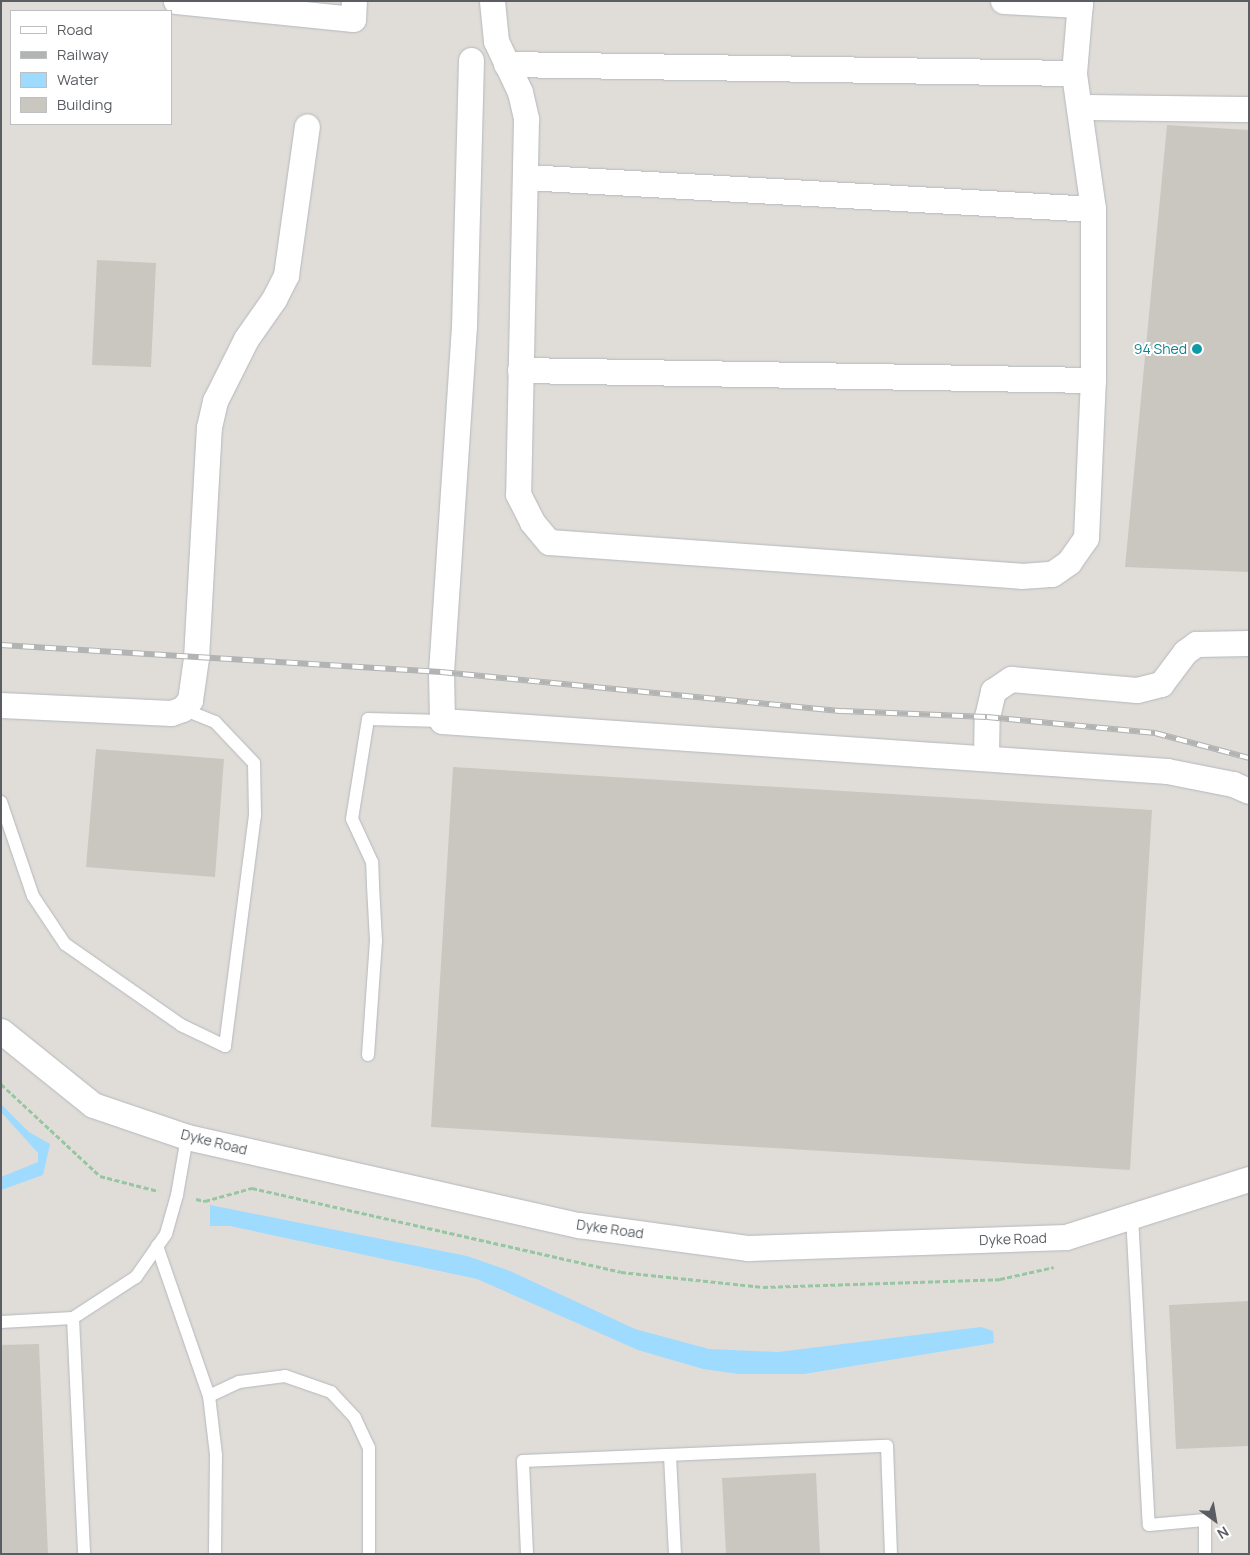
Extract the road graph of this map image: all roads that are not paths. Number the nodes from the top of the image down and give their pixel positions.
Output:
1 (176, 1) edge
2 (354, 1) edge
3 (492, 1) edge
4 (1003, 1) edge
5 (1080, 3) edge
6 (471, 60) dead end
7 (506, 64) junction
8 (1074, 73) junction
9 (1079, 108) junction
10 (1249, 109) edge
11 (307, 126) dead end
12 (525, 177) junction
13 (1093, 209) junction
14 (520, 370) junction
15 (1093, 380) junction
16 (1249, 643) edge
17 (1, 704) edge
18 (182, 709) junction
19 (442, 721) junction
20 (986, 756) junction
21 (1249, 791) edge
22 (1, 802) edge
23 (1, 1031) edge
24 (368, 1055) dead end
25 (187, 1137) junction
26 (1249, 1178) edge
27 (1132, 1216) junction
28 (157, 1246) junction
29 (73, 1318) junction
30 (1, 1322) edge
31 (209, 1396) junction
32 (670, 1456) junction
33 (84, 1554) edge
34 (215, 1554) edge
35 (369, 1554) edge
36 (527, 1554) edge
37 (675, 1554) edge
38 (891, 1554) edge
39 (1205, 1554) edge

1 - 2 street
3 - 7 street
4 - 5 street
5 - 8 street
6 - 19 street
7 - 8 street
7 - 12 street
8 - 9 street
9 - 10 street
9 - 13 street
11 - 18 street
12 - 13 street
12 - 14 street
13 - 15 street
14 - 15 street
14 - 15 street
16 - 20 street
17 - 18 street
18 - 22 lane
19 - 20 street
19 - 24 lane
20 - 21 street
23 - 25 street, Dyke Road
25 - 27 street, Dyke Road
25 - 28 lane
26 - 27 street, Dyke Road
27 - 39 lane
28 - 29 lane
28 - 31 lane
29 - 30 lane
29 - 33 lane
31 - 34 lane
31 - 35 lane
32 - 36 lane
32 - 37 lane
32 - 38 lane

